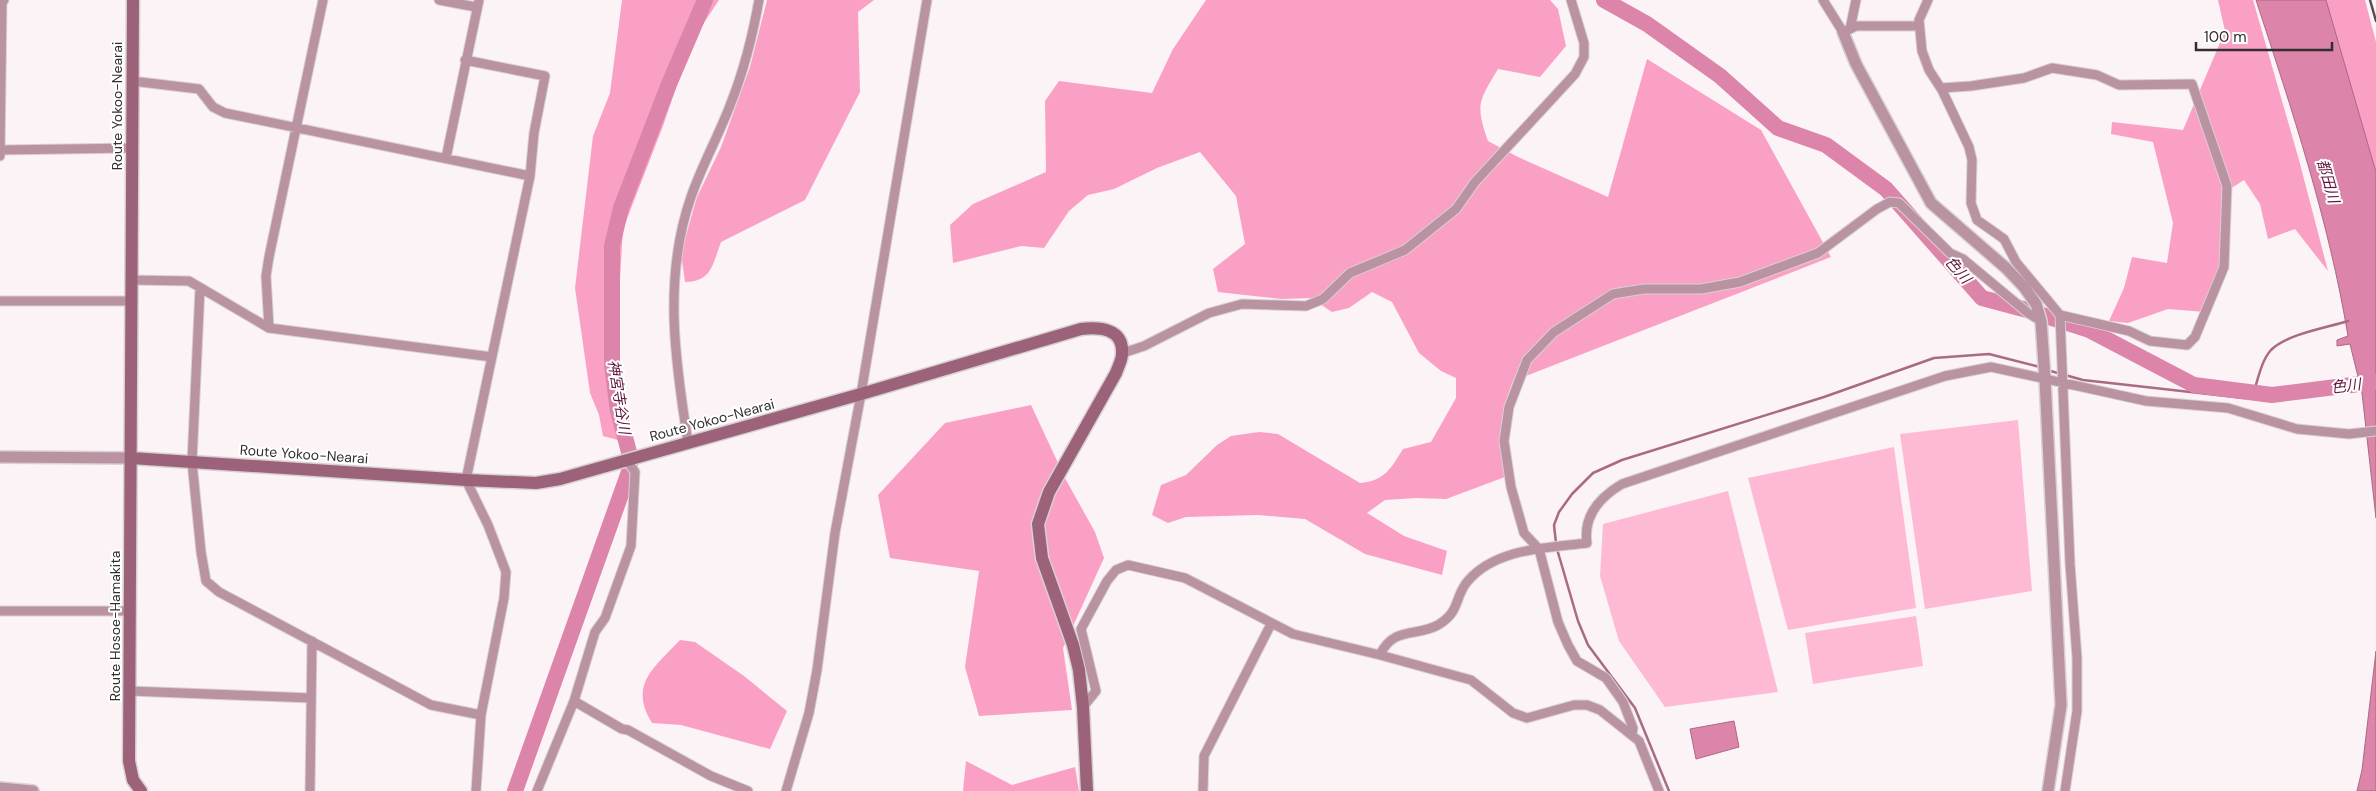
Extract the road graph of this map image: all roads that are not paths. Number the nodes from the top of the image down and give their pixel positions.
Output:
1 (4, 0) edge
2 (133, 0) edge
3 (323, 0) edge
4 (439, 0) edge
5 (759, 0) edge
6 (927, 0) edge
7 (1571, 0) edge
8 (1823, 0) edge
9 (1856, 0) edge
10 (1928, 0) edge
11 (478, 4) edge
12 (1919, 26) junction
13 (1847, 31) junction
14 (465, 60) junction
15 (132, 81) junction
16 (1941, 88) junction
17 (296, 128) junction
18 (132, 148) junction
19 (0, 150) edge
20 (0, 156) edge
21 (446, 158) junction
22 (530, 176) junction
23 (132, 280) junction
24 (200, 288) junction
25 (0, 301) edge
26 (132, 301) junction
27 (2060, 316) junction
28 (2041, 321) junction
29 (269, 328) junction
30 (1123, 353) junction
31 (492, 357) junction
32 (2045, 379) junction
33 (2062, 383) junction
34 (861, 394) junction
35 (2376, 431) edge
36 (688, 442) junction
37 (0, 457) edge
38 (131, 458) junction
39 (626, 459) junction
40 (192, 462) junction
41 (466, 480) junction
42 (1539, 549) junction
43 (0, 611) edge
44 (130, 611) junction
45 (1271, 624) junction
46 (312, 642) junction
47 (1380, 655) junction
48 (130, 691) junction
49 (310, 698) junction
50 (574, 700) junction
51 (1083, 708) junction
52 (481, 715) junction
53 (1632, 734) junction
54 (0, 788) edge
55 (32, 791) edge
56 (141, 791) edge
57 (310, 791) edge
58 (476, 791) edge
59 (537, 791) edge
60 (748, 791) edge
61 (786, 791) edge
62 (1087, 791) edge
63 (1203, 791) edge
64 (1659, 791) edge
65 (2048, 791) edge
66 (2065, 791) edge

1 - 19 street
2 - 15 main road, Route Yokoo-Nearai
3 - 17 street
4 - 11 street
5 - 36 street
6 - 34 street
7 - 30 street
8 - 13 street
9 - 13 street
10 - 12 street
11 - 14 street
12 - 13 street
12 - 16 street
13 - 28 street
14 - 21 street
14 - 22 street
15 - 17 street
15 - 18 main road, Route Yokoo-Nearai
16 - 27 street
16 - 27 street
17 - 21 street
17 - 29 street
18 - 19 street
18 - 23 main road, Route Yokoo-Nearai
19 - 20 street
21 - 22 street
22 - 31 street
23 - 24 street
23 - 26 main road, Route Yokoo-Nearai
24 - 29 street
24 - 40 street
25 - 26 street
26 - 38 main road, Route Yokoo-Nearai
27 - 33 street
28 - 32 street
28 - 42 street
29 - 31 street
30 - 34 main road, Route Yokoo-Nearai
30 - 51 main road
31 - 41 street
32 - 33 street
32 - 42 street
32 - 65 street
33 - 35 street
33 - 66 street
34 - 36 main road, Route Yokoo-Nearai
34 - 61 street
36 - 39 main road, Route Yokoo-Nearai
37 - 38 street
38 - 40 main road, Route Yokoo-Nearai
38 - 44 main road, Route Hosoe-Hamakita
39 - 41 main road, Route Yokoo-Nearai
39 - 50 street
40 - 41 main road, Route Yokoo-Nearai
40 - 46 street
41 - 52 street
42 - 47 street
42 - 53 street
43 - 44 street
44 - 48 main road, Route Hosoe-Hamakita
45 - 47 street
45 - 51 street
45 - 63 street
46 - 49 street
46 - 52 street
47 - 53 street
48 - 49 street
48 - 56 main road, Route Hosoe-Hamakita
49 - 57 street
50 - 59 street
50 - 60 street
51 - 62 main road
52 - 58 street
53 - 64 street
54 - 55 street

